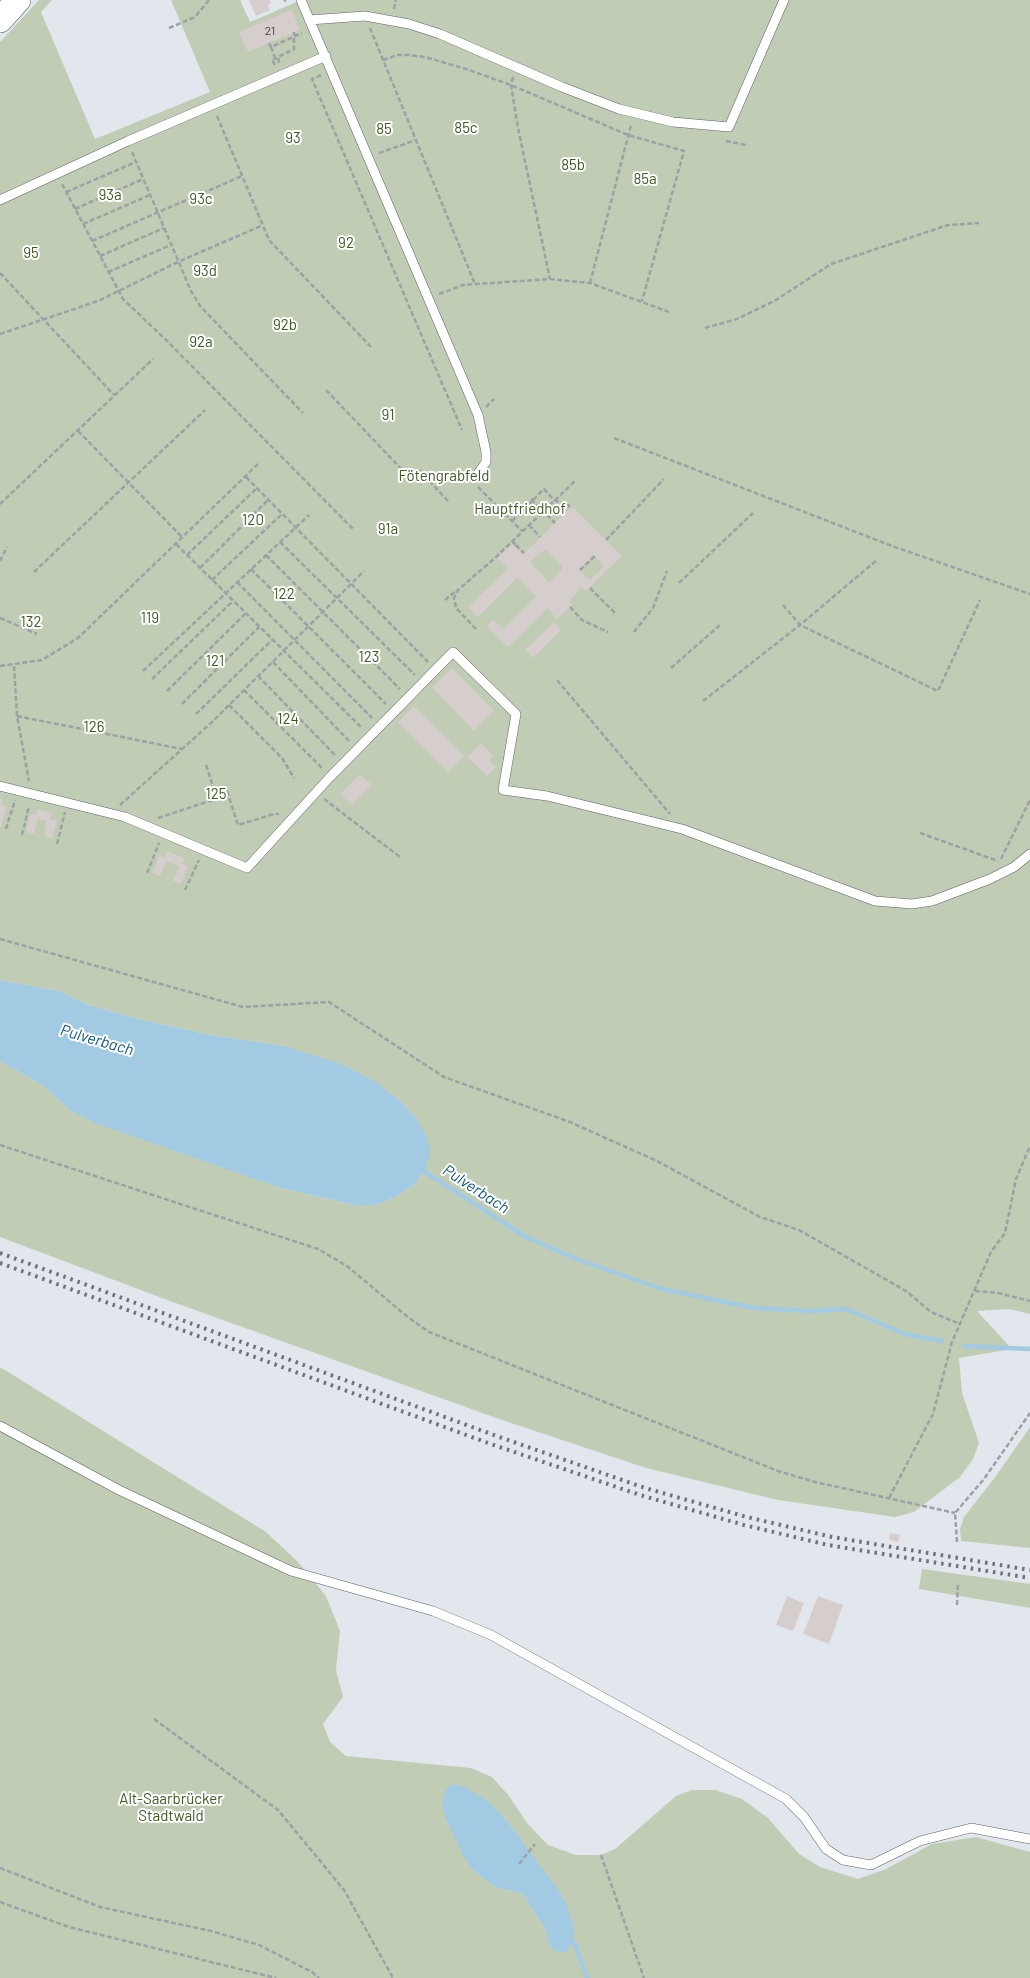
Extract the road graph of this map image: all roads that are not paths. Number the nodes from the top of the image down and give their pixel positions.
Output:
1 (18, 0) edge
2 (301, 0) edge
3 (784, 0) edge
4 (0, 20) edge
5 (311, 24) junction
6 (326, 56) junction
7 (0, 200) edge
8 (474, 478) road end
9 (0, 786) edge
10 (1030, 854) edge
11 (0, 1426) edge
12 (1030, 1839) edge

1 - 4 main road
2 - 5 lane
3 - 5 lane
5 - 6 lane
6 - 7 lane
6 - 8 lane
9 - 10 lane
11 - 12 lane

